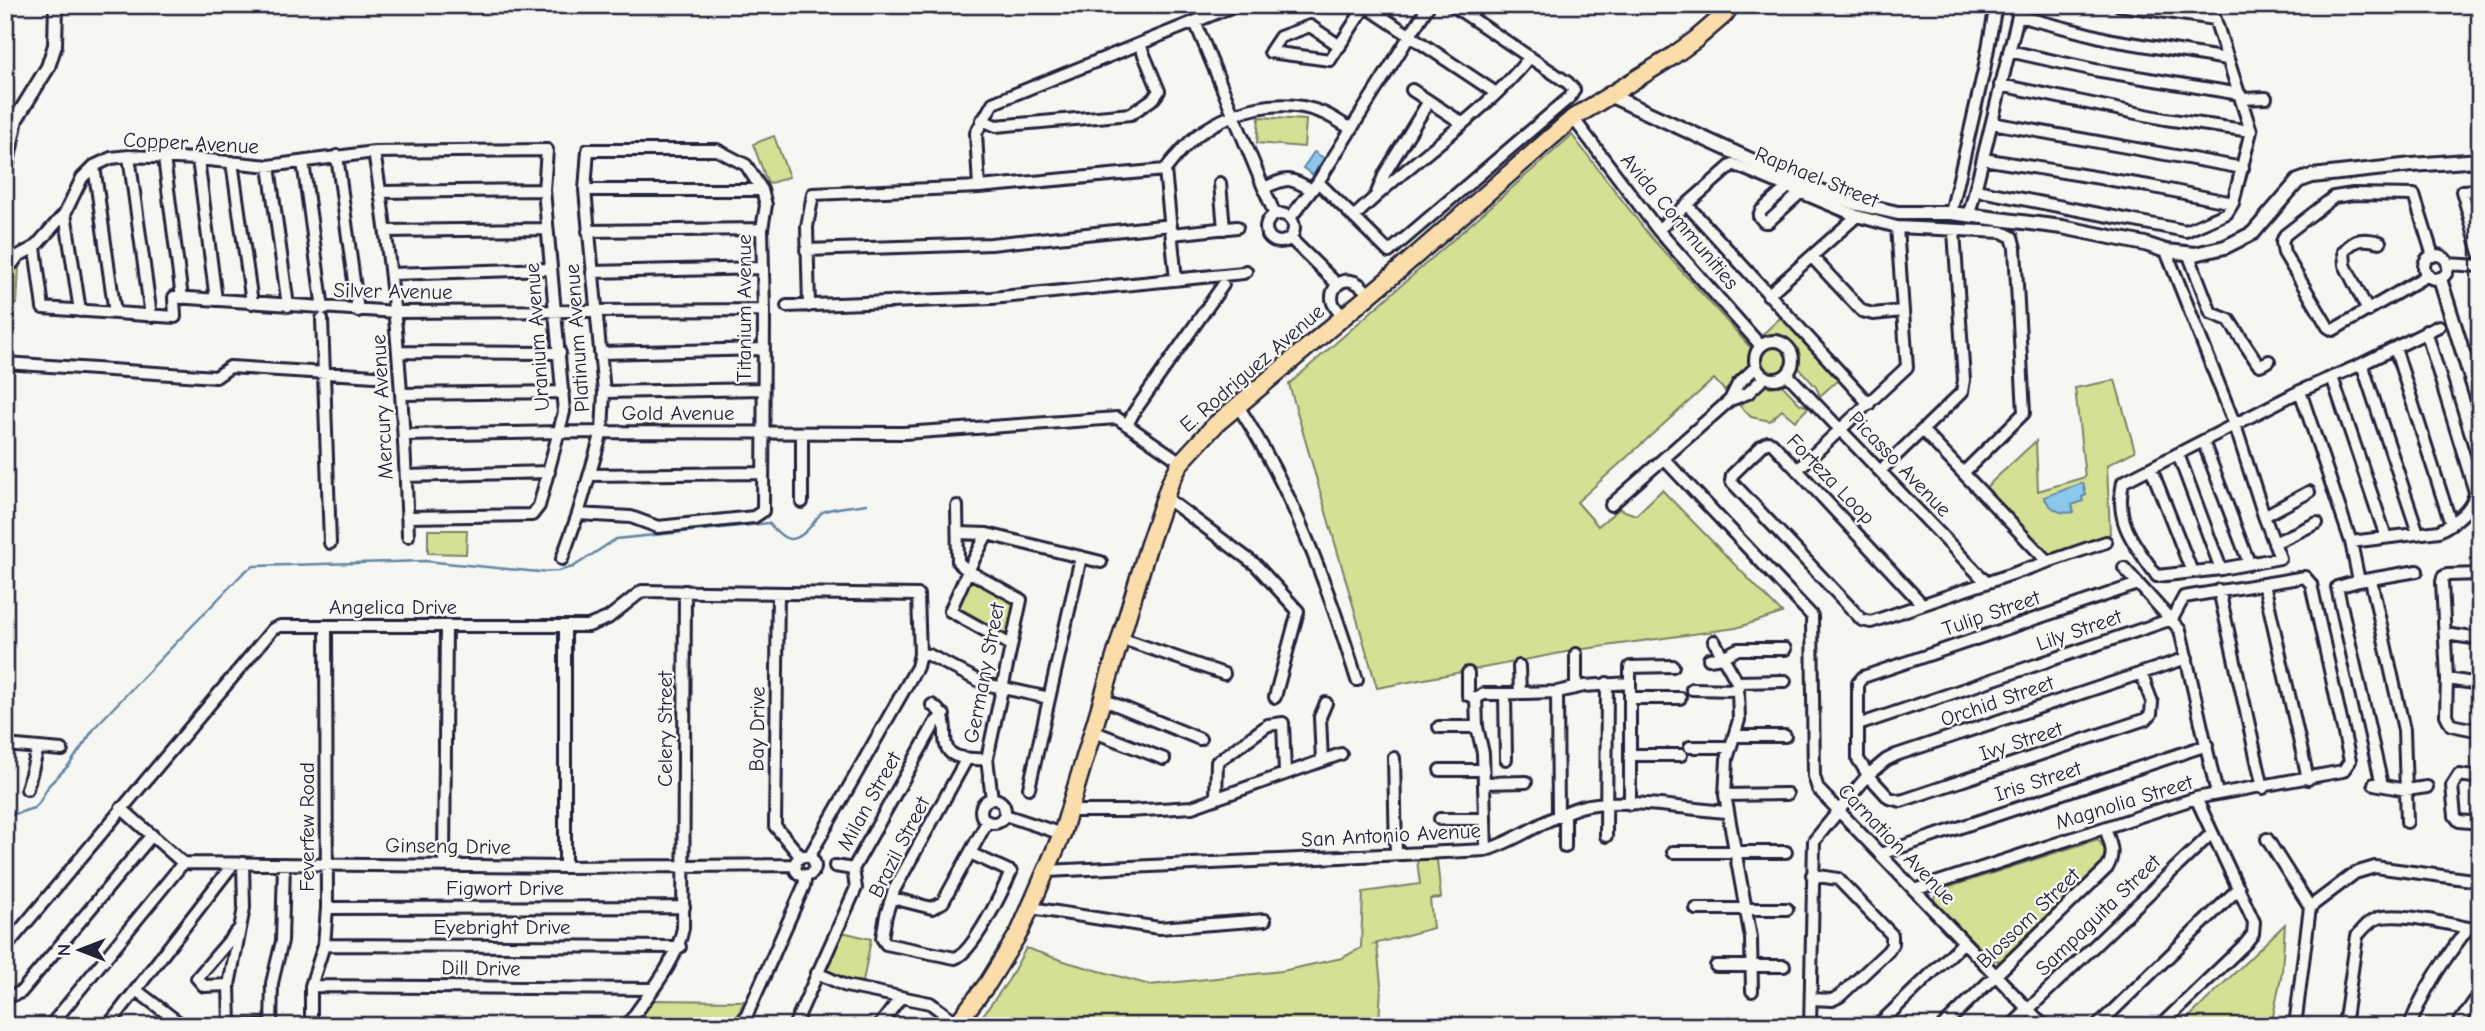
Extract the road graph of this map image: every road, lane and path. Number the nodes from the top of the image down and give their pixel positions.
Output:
1 (56, 5) edge
2 (1236, 5) edge
3 (1365, 5) edge
4 (1429, 5) edge
5 (1452, 5) edge
6 (1731, 5) edge
7 (1996, 5) edge
8 (2119, 5) edge
9 (2017, 10) edge
10 (1195, 22) junction
11 (1410, 35) junction
12 (1140, 45) junction
13 (1340, 46) junction
14 (2009, 51) junction
15 (1530, 57) junction
16 (2227, 59) junction
17 (2000, 85) junction
18 (1412, 90) dead end
19 (1496, 93) junction
20 (1609, 95) junction
21 (2240, 97) junction
22 (2266, 98) dead end
23 (1429, 101) junction
24 (1234, 114) junction
25 (1573, 118) junction
26 (982, 120) junction
27 (1462, 123) junction
28 (1992, 123) junction
29 (1352, 129) junction
30 (2251, 131) junction
31 (547, 150) joint
32 (373, 152) junction
33 (128, 156) junction
34 (337, 156) junction
35 (164, 158) junction
36 (198, 159) junction
37 (1983, 159) junction
38 (2480, 160) edge
39 (232, 162) junction
40 (303, 162) junction
41 (94, 166) junction
42 (269, 166) junction
43 (2243, 168) junction
44 (1165, 170) junction
45 (5, 173) edge
46 (1220, 183) dead end
47 (1315, 186) junction
48 (979, 187) junction
49 (1787, 187) junction
50 (1264, 188) junction
51 (544, 190) junction
52 (584, 190) junction
53 (762, 190) junction
54 (1976, 190) junction
55 (2480, 190) edge
56 (380, 192) junction
57 (1800, 193) junction
58 (1377, 194) junction
59 (2233, 203) junction
60 (1687, 205) junction
61 (1951, 212) junction
62 (65, 213) junction
63 (1275, 215) junction
64 (1969, 215) junction
65 (1857, 216) junction
66 (1354, 217) junction
67 (1290, 218) junction
68 (1897, 227) junction
69 (1237, 228) dead end
70 (547, 229) junction
71 (762, 229) junction
72 (1224, 229) junction
73 (1171, 230) junction
74 (1658, 230) junction
75 (588, 231) junction
76 (1954, 231) junction
77 (386, 232) junction
78 (1290, 238) junction
79 (2380, 242) dead end
80 (34, 247) junction
81 (806, 250) junction
82 (2166, 251) junction
83 (2188, 253) junction
84 (2480, 253) edge
85 (2432, 256) junction
86 (1812, 257) junction
87 (13, 263) dead end
88 (2448, 264) junction
89 (2480, 266) edge
90 (763, 268) junction
91 (551, 270) junction
92 (1246, 271) dead end
93 (592, 272) junction
94 (391, 274) junction
95 (2434, 277) junction
96 (1176, 280) junction
97 (1337, 284) junction
98 (1223, 285) dead end
99 (1369, 295) junction
100 (1768, 295) junction
101 (182, 298) junction
102 (216, 300) junction
103 (252, 303) junction
104 (288, 306) junction
105 (787, 306) dead end
106 (809, 306) junction
107 (596, 310) junction
108 (764, 310) junction
109 (1902, 310) junction
110 (80, 311) junction
111 (556, 311) junction
112 (2368, 311) junction
113 (358, 312) junction
114 (396, 312) junction
115 (115, 313) junction
116 (323, 314) junction
117 (150, 316) junction
118 (1343, 317) junction
119 (2439, 326) dead end
120 (2426, 331) junction
121 (1761, 345) junction
122 (2395, 348) junction
123 (764, 349) junction
124 (399, 352) junction
125 (559, 353) junction
126 (600, 353) junction
127 (2269, 361) dead end
128 (5, 363) edge
129 (2362, 364) junction
130 (1756, 367) junction
131 (324, 373) junction
132 (1787, 374) junction
133 (375, 376) dead end
134 (1765, 377) junction
135 (2332, 377) junction
136 (763, 389) junction
137 (2300, 391) junction
138 (563, 392) junction
139 (604, 393) junction
140 (402, 394) junction
141 (1730, 400) junction
142 (1869, 404) junction
143 (1238, 406) junction
144 (2480, 407) edge
145 (1127, 425) junction
146 (2235, 425) junction
147 (1840, 429) junction
148 (1923, 430) junction
149 (560, 432) junction
150 (602, 432) junction
151 (764, 432) junction
152 (802, 433) junction
153 (404, 435) junction
154 (2203, 441) junction
155 (2178, 454) junction
156 (1664, 459) junction
157 (1181, 462) junction
158 (2151, 468) junction
159 (1798, 470) junction
160 (1880, 471) junction
161 (549, 472) junction
162 (763, 473) junction
163 (1963, 473) junction
164 (590, 475) junction
165 (405, 476) junction
166 (2309, 492) dead end
167 (1165, 497) junction
168 (802, 502) dead end
169 (1611, 505) dead end
170 (957, 506) dead end
171 (578, 514) junction
172 (2264, 516) junction
173 (407, 517) junction
174 (2316, 523) dead end
175 (2451, 524) junction
176 (958, 533) junction
177 (2418, 533) junction
178 (987, 534) junction
179 (408, 536) dead end
180 (2386, 537) junction
181 (2106, 542) dead end
182 (2351, 542) junction
183 (330, 543) dead end
184 (2274, 543) junction
185 (1081, 557) junction
186 (562, 558) dead end
187 (2046, 561) junction
188 (1101, 562) dead end
189 (2249, 562) junction
190 (2124, 568) dead end
191 (2221, 569) junction
192 (968, 570) junction
193 (2417, 571) dead end
194 (2192, 572) junction
195 (2480, 574) edge
196 (2371, 580) junction
197 (2359, 581) junction
198 (1986, 582) junction
199 (2138, 583) junction
200 (2264, 583) junction
201 (2219, 590) junction
202 (685, 591) junction
203 (778, 593) junction
204 (1922, 604) junction
205 (2172, 620) junction
206 (326, 626) junction
207 (446, 626) junction
208 (565, 626) junction
209 (2445, 634) junction
210 (1120, 638) junction
211 (2480, 639) edge
212 (1714, 641) dead end
213 (1011, 645) junction
214 (1785, 649) dead end
215 (924, 654) junction
216 (1576, 654) dead end
217 (1723, 656) junction
218 (2187, 658) junction
219 (1709, 659) dead end
220 (1519, 666) dead end
221 (1673, 666) dead end
222 (1468, 673) dead end
223 (2141, 673) junction
224 (1224, 674) dead end
225 (2447, 679) junction
226 (1357, 680) dead end
227 (1785, 681) dead end
228 (1607, 683) junction
229 (1630, 683) junction
230 (2480, 684) edge
231 (1737, 685) junction
232 (1576, 687) junction
233 (1002, 688) junction
234 (1692, 689) dead end
235 (1557, 692) junction
236 (1520, 693) junction
237 (1505, 694) junction
238 (1275, 697) dead end
239 (1049, 698) junction
240 (1476, 698) junction
241 (1630, 698) junction
242 (1680, 698) dead end
243 (1102, 699) junction
244 (1326, 703) dead end
245 (932, 705) dead end
246 (944, 715) junction
247 (1858, 725) junction
248 (1440, 727) dead end
249 (1478, 727) junction
250 (1092, 731) junction
251 (2480, 731) edge
252 (1734, 736) junction
253 (1785, 736) dead end
254 (1200, 739) dead end
255 (5, 745) edge
256 (2207, 745) junction
257 (1690, 747) dead end
258 (1729, 747) junction
259 (38, 748) junction
260 (62, 750) dead end
261 (1340, 754) dead end
262 (1630, 755) junction
263 (1681, 755) dead end
264 (987, 758) junction
265 (1394, 758) dead end
266 (1164, 759) dead end
267 (1506, 759) dead end
268 (965, 760) junction
269 (1322, 761) junction
270 (1440, 770) dead end
271 (1483, 770) junction
272 (1285, 773) junction
273 (1868, 775) junction
274 (2480, 778) edge
275 (2308, 779) junction
276 (1526, 782) dead end
277 (1483, 783) junction
278 (2452, 786) junction
279 (1029, 788) dead end
280 (2263, 788) junction
281 (27, 789) dead end
282 (2406, 790) junction
283 (1787, 794) dead end
284 (2217, 794) junction
285 (1725, 795) junction
286 (1216, 798) junction
287 (992, 799) junction
288 (2196, 799) junction
289 (1606, 802) junction
290 (1630, 804) junction
291 (121, 808) junction
292 (1839, 810) junction
293 (1069, 811) junction
294 (1726, 812) junction
295 (1562, 814) junction
296 (1005, 815) junction
297 (1440, 819) dead end
298 (1485, 819) junction
299 (987, 822) junction
300 (2407, 822) dead end
301 (2480, 824) edge
302 (2105, 828) junction
303 (2212, 833) junction
304 (1062, 834) junction
305 (152, 835) junction
306 (1606, 835) dead end
307 (2267, 839) dead end
308 (1565, 847) dead end
309 (1486, 850) junction
310 (1673, 852) dead end
311 (1735, 852) junction
312 (1786, 852) dead end
313 (970, 853) junction
314 (1396, 854) junction
315 (1880, 854) junction
316 (802, 859) junction
317 (183, 863) junction
318 (238, 864) junction
319 (284, 864) junction
320 (327, 864) junction
321 (444, 864) junction
322 (684, 866) junction
323 (835, 866) dead end
324 (565, 867) junction
325 (853, 869) junction
326 (1047, 871) junction
327 (806, 875) junction
328 (1812, 875) junction
329 (2480, 881) edge
330 (2239, 888) junction
331 (1914, 890) junction
332 (891, 898) junction
333 (684, 907) junction
334 (2310, 907) junction
335 (327, 908) junction
336 (1031, 908) junction
337 (1696, 909) dead end
338 (1747, 909) junction
339 (1787, 909) dead end
340 (1265, 920) dead end
341 (242, 926) junction
342 (2474, 929) edge
343 (1964, 942) junction
344 (324, 945) junction
345 (680, 947) junction
346 (5, 948) edge
347 (1716, 966) dead end
348 (1753, 966) junction
349 (1784, 966) dead end
350 (817, 973) junction
351 (1996, 975) junction
352 (229, 985) junction
353 (311, 986) junction
354 (652, 989) junction
355 (136, 990) junction
356 (1752, 991) dead end
357 (2480, 993) edge
358 (901, 997) junction
359 (5, 998) edge
360 (1811, 999) junction
361 (2028, 1009) junction
362 (113, 1024) edge
363 (230, 1025) edge
364 (956, 1025) edge
365 (50, 1026) edge
366 (269, 1026) edge
367 (311, 1026) edge
368 (626, 1026) edge
369 (742, 1026) edge
370 (794, 1026) edge
371 (879, 1026) edge
372 (1810, 1026) edge
373 (1877, 1026) edge
374 (1943, 1026) edge
375 (2011, 1026) edge
376 (2044, 1026) edge
377 (2096, 1026) edge
378 (2160, 1026) edge
379 (2295, 1026) edge
380 (2344, 1026) edge
381 (2410, 1026) edge
382 (2457, 1026) edge

1 - 45 street
2 - 10 street
3 - 11 street
3 - 13 street
4 - 11 street
5 - 15 street
6 - 20 main road, E. Rodriguez Avenue
7 - 61 street
8 - 16 street
9 - 14 street
9 - 16 street
10 - 12 street
10 - 24 street
11 - 19 street
11 - 29 street
12 - 26 street
12 - 26 street
13 - 13 street
14 - 17 street
14 - 21 street
15 - 19 street
15 - 66 street
16 - 21 street
17 - 28 street
17 - 30 street
18 - 23 street
19 - 27 street
20 - 25 main road, E. Rodriguez Avenue
20 - 61 street
21 - 22 street
21 - 30 street
23 - 27 street
23 - 58 street
24 - 29 street
24 - 44 street
24 - 50 street
25 - 74 street, Avida Communities
25 - 99 main road, E. Rodriguez Avenue
26 - 48 street
27 - 58 street
28 - 37 street
28 - 43 street
29 - 47 street
30 - 43 street
31 - 32 street, Copper Avenue
31 - 51 street, Uranium Avenue
32 - 34 street, Copper Avenue
32 - 56 street, Mercury Avenue
33 - 35 street, Copper Avenue
33 - 41 street, Copper Avenue
33 - 117 street
34 - 40 street, Copper Avenue
34 - 113 street
35 - 36 street, Copper Avenue
35 - 101 street
36 - 39 street, Copper Avenue
36 - 102 street
37 - 54 street
37 - 59 street
38 - 83 street
39 - 42 street, Copper Avenue
39 - 103 street
40 - 42 street, Copper Avenue
40 - 116 street
41 - 62 street
41 - 115 street
42 - 104 street
43 - 59 street
44 - 48 street
44 - 73 street
46 - 72 street
47 - 50 street
47 - 66 street
47 - 67 street
48 - 81 street
49 - 57 street, Raphael Street
49 - 57 street
49 - 60 street, Raphael Street
50 - 63 street
51 - 56 street
51 - 70 street, Uranium Avenue
52 - 53 street
52 - 53 street, Platinum Avenue
52 - 75 street, Platinum Avenue
53 - 71 street, Titanium Avenue
54 - 59 street
54 - 64 street
55 - 84 street
56 - 77 street, Mercury Avenue
57 - 65 street, Raphael Street
58 - 66 street
60 - 74 street
60 - 100 street
61 - 64 street
62 - 80 street
62 - 110 street
63 - 67 street
63 - 78 street
64 - 82 street
65 - 68 street, Raphael Street
65 - 86 street
67 - 78 street
68 - 76 street, Raphael Street
68 - 109 street
69 - 72 street
70 - 77 street
70 - 91 street, Uranium Avenue
71 - 75 street
71 - 90 street, Titanium Avenue
72 - 73 street
73 - 81 street
73 - 96 street
74 - 121 street, Avida Communities
75 - 93 street, Platinum Avenue
76 - 148 street
76 - 163 street, Raphael Street
77 - 94 street, Mercury Avenue
78 - 97 street
79 - 112 street
80 - 87 street
80 - 110 street
81 - 106 street
82 - 83 street
82 - 146 street
83 - 127 street
85 - 88 street
85 - 95 street
85 - 112 street
86 - 100 street
86 - 109 street
88 - 89 street
88 - 95 street
90 - 93 street
90 - 108 street, Titanium Avenue
91 - 94 street
91 - 111 street, Uranium Avenue
92 - 96 street
93 - 107 street, Platinum Avenue
94 - 114 street, Mercury Avenue
95 - 112 street
95 - 144 street
96 - 106 street
97 - 99 street
97 - 118 street
98 - 145 street
99 - 118 main road, E. Rodriguez Avenue
100 - 142 street
101 - 102 street, Silver Avenue
101 - 117 street
102 - 103 street, Silver Avenue
103 - 104 street, Silver Avenue
104 - 116 street, Silver Avenue
105 - 106 street
107 - 108 street, Silver Avenue
107 - 111 street, Silver Avenue
107 - 126 street, Platinum Avenue
108 - 123 street, Titanium Avenue
109 - 142 street
110 - 115 street
111 - 114 street, Silver Avenue
111 - 125 street, Uranium Avenue
113 - 114 street, Silver Avenue
113 - 116 street, Silver Avenue
114 - 124 street, Mercury Avenue
115 - 117 street
116 - 131 street
118 - 143 main road, E. Rodriguez Avenue
119 - 120 street
120 - 122 street
120 - 175 street
121 - 130 street
121 - 132 street
122 - 129 street
122 - 175 street
123 - 126 street
123 - 136 street, Titanium Avenue
124 - 125 street
124 - 140 street, Mercury Avenue
125 - 138 street, Uranium Avenue
126 - 139 street, Platinum Avenue
128 - 131 street
129 - 135 street
129 - 177 street
130 - 134 street
130 - 141 street
131 - 133 street
131 - 183 street
132 - 134 street
132 - 147 street, Picasso Avenue
134 - 141 street
135 - 137 street
135 - 180 street
136 - 139 street
136 - 151 street, Titanium Avenue
137 - 146 street
137 - 182 street
138 - 140 street
138 - 149 street, Uranium Avenue
139 - 150 street, Platinum Avenue
140 - 153 street, Mercury Avenue
141 - 156 street
142 - 147 street
143 - 157 main road, E. Rodriguez Avenue
143 - 226 street
145 - 152 street, Gold Avenue
145 - 157 street
146 - 154 street
146 - 172 street
147 - 159 street
147 - 160 street, Picasso Avenue
148 - 160 street
148 - 163 street
149 - 150 street, Gold Avenue
149 - 153 street, Gold Avenue
149 - 161 street, Uranium Avenue
150 - 151 street, Gold Avenue
150 - 164 street, Platinum Avenue
151 - 152 street, Gold Avenue
151 - 162 street, Titanium Avenue
152 - 168 street
153 - 165 street, Mercury Avenue
154 - 155 street
154 - 189 street
155 - 158 street
155 - 191 street
156 - 169 street
156 - 292 street, Carnation Avenue
157 - 167 main road, E. Rodriguez Avenue
158 - 194 street
158 - 194 street
159 - 204 street, Forteza Loop
159 - 204 street, Forteza Loop
160 - 198 street, Picasso Avenue
161 - 165 street
161 - 173 street, Uranium Avenue
162 - 164 street
162 - 171 street, Titanium Avenue
163 - 187 street
164 - 171 street, Platinum Avenue
165 - 173 street, Mercury Avenue
166 - 172 street
167 - 210 main road, E. Rodriguez Avenue
167 - 238 street
170 - 176 street
171 - 186 street, Platinum Avenue
172 - 184 street
173 - 179 street, Mercury Avenue
174 - 184 street
175 - 177 street
176 - 178 street
176 - 192 street
177 - 180 street
178 - 185 street
178 - 192 street
180 - 182 street
181 - 187 street
182 - 197 street
184 - 189 street
185 - 188 street
185 - 239 street
187 - 198 street
189 - 191 street
190 - 199 street
191 - 194 street
192 - 213 street, Germany Street
192 - 213 street
193 - 196 street
195 - 209 street
196 - 197 street
196 - 282 street
197 - 282 street
198 - 204 street
199 - 205 street
199 - 247 street, Tulip Street
200 - 201 street
200 - 275 street
200 - 275 street, Magnolia Street
201 - 205 street
201 - 280 street
202 - 203 street, Angelica Drive
202 - 208 street, Angelica Drive
202 - 322 street, Celery Street
203 - 215 street, Angelica Drive
203 - 316 street, Bay Drive
205 - 218 street
205 - 247 street, Lily Street
206 - 207 street, Angelica Drive
206 - 291 street, Angelica Drive
206 - 320 street, Feverfew Road
207 - 208 street, Angelica Drive
207 - 321 street
208 - 324 street
209 - 211 street
209 - 225 street
210 - 224 street
210 - 243 main road, E. Rodriguez Avenue
212 - 217 street
213 - 233 street, Germany Street
214 - 217 street
215 - 233 street
215 - 316 street
216 - 232 street
217 - 219 street
217 - 231 street
218 - 223 street, Orchid Street
218 - 256 street
220 - 236 street
221 - 229 street
222 - 240 street
223 - 273 street, Orchid Street
223 - 273 street, Ivy Street
225 - 230 street
225 - 251 street
227 - 231 street
228 - 229 street
228 - 232 street
228 - 289 street
229 - 241 street
231 - 234 street
231 - 252 street
232 - 235 street
233 - 239 street
233 - 264 street, Germany Street
235 - 236 street
235 - 295 street
236 - 237 street
237 - 240 street
237 - 267 street
239 - 279 street
240 - 249 street
241 - 242 street
241 - 262 street
243 - 250 main road, E. Rodriguez Avenue
243 - 254 street
244 - 269 street
245 - 246 street
246 - 268 street
246 - 325 street, Milan Street
247 - 273 street
248 - 249 street
249 - 271 street
250 - 266 street
250 - 293 main road, E. Rodriguez Avenue
252 - 253 street
252 - 258 street
255 - 259 street
256 - 284 street
256 - 315 street, Iris Street
257 - 258 street
258 - 285 street
259 - 260 street
259 - 281 street
261 - 269 street
262 - 263 street
262 - 290 street
264 - 268 street
264 - 287 street, Germany Street
265 - 314 street
268 - 332 street, Brazil Street
269 - 272 street
270 - 271 street
271 - 277 street
272 - 286 street
272 - 286 street
273 - 292 street, Orchid Street
274 - 278 street
275 - 280 street, Magnolia Street
276 - 277 street
277 - 298 street
278 - 282 street
278 - 301 street
280 - 284 street, Magnolia Street
282 - 300 street
283 - 285 street
284 - 288 street, Magnolia Street
285 - 294 street
286 - 293 street
287 - 296 street
287 - 299 street
288 - 302 street, Magnolia Street
288 - 303 street
289 - 290 street, San Antonio Avenue
289 - 295 street, San Antonio Avenue
289 - 306 street
290 - 294 street, San Antonio Avenue
291 - 305 street
291 - 346 street, Angelica Drive
292 - 315 street, Carnation Avenue
292 - 328 street, Orchid Street
293 - 304 main road, E. Rodriguez Avenue
294 - 311 street
295 - 308 street
295 - 309 street, San Antonio Avenue
296 - 299 street
296 - 304 street
297 - 298 street
298 - 309 street
299 - 313 street
302 - 331 street, Magnolia Street
302 - 351 street, Blossom Street
303 - 330 street
303 - 361 street, Sampaguita Street
304 - 326 main road, E. Rodriguez Avenue
305 - 317 street
305 - 359 street
307 - 334 street
309 - 314 street, San Antonio Avenue
310 - 311 street
311 - 312 street
311 - 338 street
313 - 332 street
313 - 332 street, Brazil Street
314 - 326 street, San Antonio Avenue
315 - 331 street, Carnation Avenue
316 - 322 street, Ginseng Drive
316 - 327 street, Bay Drive
316 - 327 street
317 - 318 street, Ginseng Drive
317 - 365 street
318 - 319 street, Ginseng Drive
318 - 341 street
318 - 355 street
319 - 320 street, Ginseng Drive
319 - 366 street
320 - 321 street, Ginseng Drive
320 - 335 street, Feverfew Road
321 - 324 street, Ginseng Drive
322 - 324 street, Ginseng Drive
322 - 333 street, Celery Street
323 - 325 street
325 - 350 street, Milan Street
326 - 336 main road, E. Rodriguez Avenue
327 - 369 street
328 - 360 street, Orchid Street
328 - 360 street
329 - 334 street
330 - 377 street
330 - 378 street
331 - 343 street, Carnation Avenue
333 - 335 street, Figwort Drive
333 - 345 street, Celery Street
334 - 379 street
335 - 344 street, Feverfew Road
336 - 340 street
336 - 364 main road, E. Rodriguez Avenue
337 - 338 street
338 - 339 street
338 - 348 street
341 - 352 street
341 - 352 street
342 - 380 street
342 - 381 street
343 - 351 street, Carnation Avenue
343 - 373 street
344 - 345 street, Eyebright Drive
344 - 353 street, Feverfew Road
345 - 354 street
347 - 348 street
348 - 349 street
348 - 356 street
350 - 358 street
350 - 370 street, Milan Street
351 - 361 street, Carnation Avenue
351 - 374 street, Blossom Street
352 - 363 street
353 - 354 street, Dill Drive
353 - 367 street, Feverfew Road
354 - 368 street
355 - 362 street
355 - 363 street
357 - 382 street
358 - 364 street
358 - 371 street
360 - 372 street, Orchid Street
361 - 375 street, Sampaguita Street
361 - 376 street, Carnation Avenue
363 - 366 street

